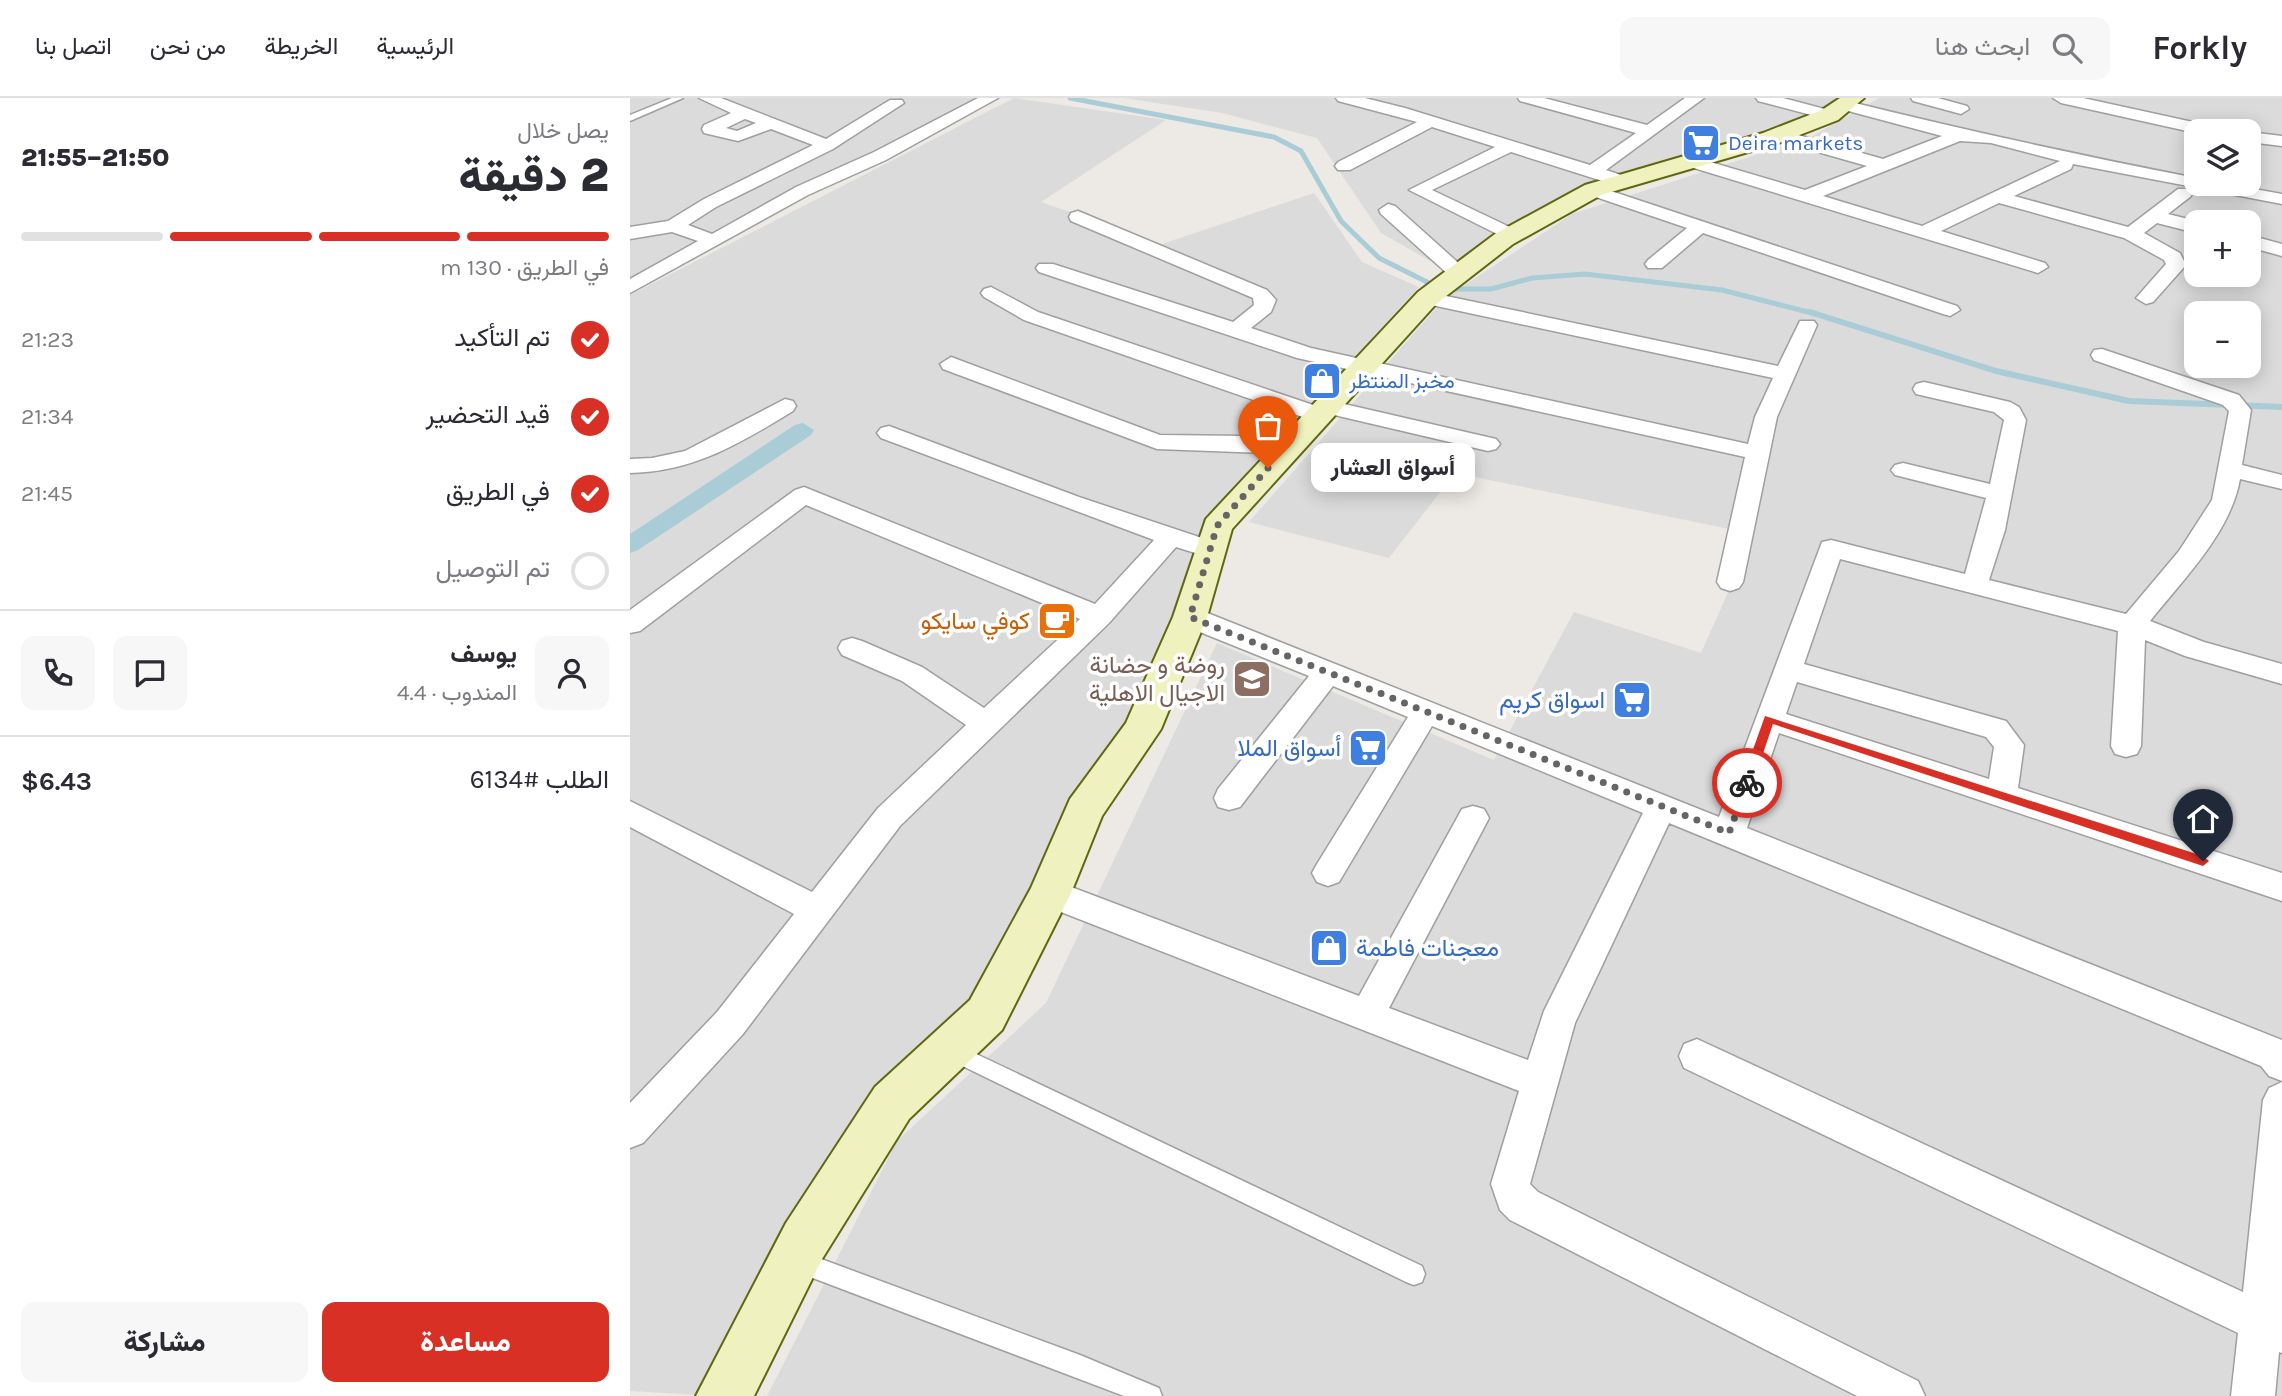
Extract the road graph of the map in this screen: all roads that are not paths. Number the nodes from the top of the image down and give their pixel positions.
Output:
1 (679, 98) edge
2 (707, 98) edge
3 (990, 98) edge
4 (1344, 98) edge
5 (1426, 98) edge
6 (1526, 98) edge
7 (1696, 98) edge
8 (1764, 98) edge
9 (1919, 98) edge
10 (2062, 98) edge
11 (896, 103) dead end
12 (1842, 106) edge
13 (1961, 109) dead end
14 (1399, 111) junction
15 (744, 113) junction
16 (630, 118) edge
17 (1431, 121) junction
18 (769, 124) junction
19 (2184, 125) edge
20 (1649, 131) junction
21 (1953, 134) junction
22 (1777, 135) junction
23 (2261, 138) edge
24 (2282, 141) edge
25 (827, 145) junction
26 (1510, 146) junction
27 (1690, 161) junction
28 (1884, 165) junction
29 (2065, 165) dead end
30 (1344, 166) dead end
31 (1603, 181) junction
32 (2184, 185) edge
33 (2184, 194) edge
34 (1807, 196) junction
35 (2255, 196) edge
36 (1998, 197) junction
37 (2282, 200) edge
38 (1388, 210) dead end
39 (2154, 216) junction
40 (1078, 217) dead end
41 (2184, 224) edge
42 (673, 226) junction
43 (1700, 226) junction
44 (1924, 232) junction
45 (630, 233) edge
46 (2131, 234) junction
47 (1511, 235) junction
48 (712, 240) junction
49 (2261, 244) edge
50 (2282, 250) edge
51 (1656, 264) dead end
52 (2038, 267) dead end
53 (1046, 268) dead end
54 (1457, 272) junction
55 (630, 287) edge
56 (991, 293) dead end
57 (1427, 298) junction
58 (2146, 298) dead end
59 (1950, 310) dead end
60 (1807, 325) dead end
61 (1235, 331) junction
62 (2102, 355) dead end
63 (951, 364) dead end
64 (1364, 365) junction
65 (1786, 374) junction
66 (1924, 389) dead end
67 (785, 406) dead end
68 (1323, 411) junction
69 (889, 433) dead end
70 (1488, 444) dead end
71 (1285, 449) junction
72 (1758, 453) junction
73 (630, 466) edge
74 (2231, 469) junction
75 (1903, 470) dead end
76 (2282, 482) edge
77 (2000, 494) junction
78 (1171, 537) junction
79 (1208, 550) junction
80 (1730, 582) dead end
81 (1974, 586) junction
82 (1100, 616) junction
83 (1190, 617) junction
84 (630, 624) edge
85 (2132, 625) junction
86 (852, 648) dead end
87 (1787, 669) junction
88 (1328, 672) junction
89 (2282, 674) edge
90 (1426, 711) junction
91 (1769, 719) junction
92 (986, 723) junction
93 (2126, 746) dead end
94 (2002, 795) junction
95 (1229, 798) dead end
96 (1662, 805) junction
97 (630, 813) edge
98 (1474, 818) dead end
99 (1729, 833) junction
100 (1328, 873) dead end
101 (2282, 887) edge
102 (1050, 893) junction
103 (817, 910) junction
104 (1367, 1015) junction
105 (949, 1050) junction
106 (1697, 1056) dead end
107 (2282, 1064) edge
108 (1540, 1082) junction
109 (2282, 1100) edge
110 (630, 1130) edge
111 (795, 1260) junction
112 (1414, 1274) dead end
113 (2271, 1326) edge
114 (724, 1396) edge
115 (1151, 1396) edge
116 (1903, 1396) edge
117 (2253, 1396) edge

1 - 16 lane
2 - 15 street
3 - 48 street
4 - 14 street
5 - 14 street
6 - 20 street
7 - 20 street
8 - 12 street
9 - 13 street
10 - 19 street
11 - 25 street
12 - 21 street
12 - 22 street
14 - 17 street
15 - 18 street
15 - 18 street
17 - 26 street
17 - 30 street
18 - 25 street
20 - 31 street
21 - 28 street
21 - 32 street
22 - 27 street
22 - 28 street
23 - 24 street
25 - 42 street
26 - 31 street
26 - 47 street
27 - 31 street
27 - 34 street
28 - 34 street
29 - 36 street
31 - 43 street
31 - 47 street
33 - 39 street
34 - 44 street
35 - 37 street
36 - 44 street
36 - 46 street
38 - 54 street
39 - 41 street
39 - 46 street
40 - 61 street
42 - 45 street
42 - 48 street
43 - 51 street
43 - 59 street
44 - 52 street
46 - 58 street
47 - 54 street
48 - 55 street
49 - 50 street
53 - 61 street
54 - 57 street
56 - 68 street
57 - 64 street
57 - 65 street
60 - 65 street
61 - 64 street
62 - 74 street
63 - 71 street
64 - 68 street
64 - 72 street
65 - 72 street
66 - 77 street
67 - 73 street
68 - 70 street
68 - 71 street
69 - 78 street
71 - 79 street
72 - 80 street
74 - 76 street
74 - 85 street
75 - 77 street
77 - 81 street
78 - 79 street
78 - 82 street
79 - 83 street
81 - 85 street
81 - 87 street
82 - 84 street
82 - 92 street
83 - 88 street
83 - 102 street
85 - 89 street
85 - 93 street
86 - 92 street
87 - 91 street
87 - 94 street
88 - 90 street
88 - 95 street
90 - 96 street
90 - 100 street
91 - 94 street
91 - 99 street
92 - 103 street
94 - 101 street
96 - 99 street
96 - 108 street
97 - 103 street
98 - 104 street
99 - 107 street
102 - 104 street
102 - 105 street
103 - 110 street
104 - 108 street
105 - 111 street
105 - 112 lane
106 - 113 street
108 - 116 street
109 - 113 street
111 - 114 street
111 - 115 lane
113 - 117 street

